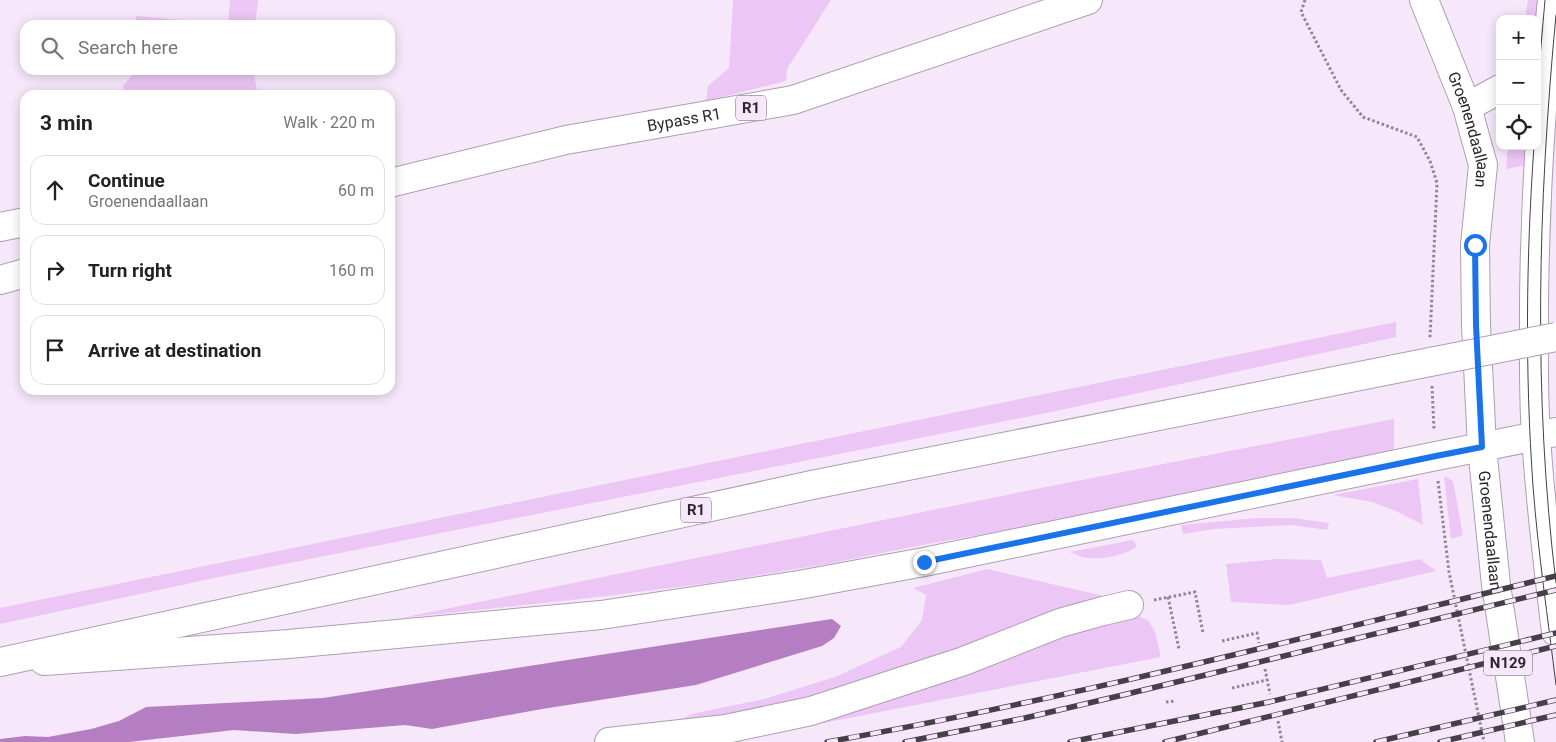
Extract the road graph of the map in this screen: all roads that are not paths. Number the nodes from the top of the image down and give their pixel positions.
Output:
1 (1088, 0) edge
2 (1424, 0) edge
3 (1552, 0) edge
4 (1546, 66) edge
5 (1496, 91) edge
6 (1467, 107) junction
7 (397, 181) edge
8 (20, 223) edge
9 (0, 227) edge
10 (20, 275) edge
11 (0, 280) edge
12 (1556, 337) edge
13 (1546, 434) edge
14 (1482, 447) junction
15 (1129, 605) road end
16 (1556, 632) edge
17 (0, 663) edge
18 (609, 742) edge
19 (1520, 742) edge

1 - 7 main road, Bypass R1 / R1
2 - 6 main road, Groenendaallaan / N129
3 - 4 main road
4 - 13 main road
5 - 6 main road
6 - 14 main road, Groenendaallaan / N129
8 - 9 main road
10 - 11 main road
12 - 17 main road, R1, bridge
13 - 14 main road
13 - 16 main road
14 - 17 main road
14 - 19 main road, Groenendaallaan / N129
15 - 18 main road

